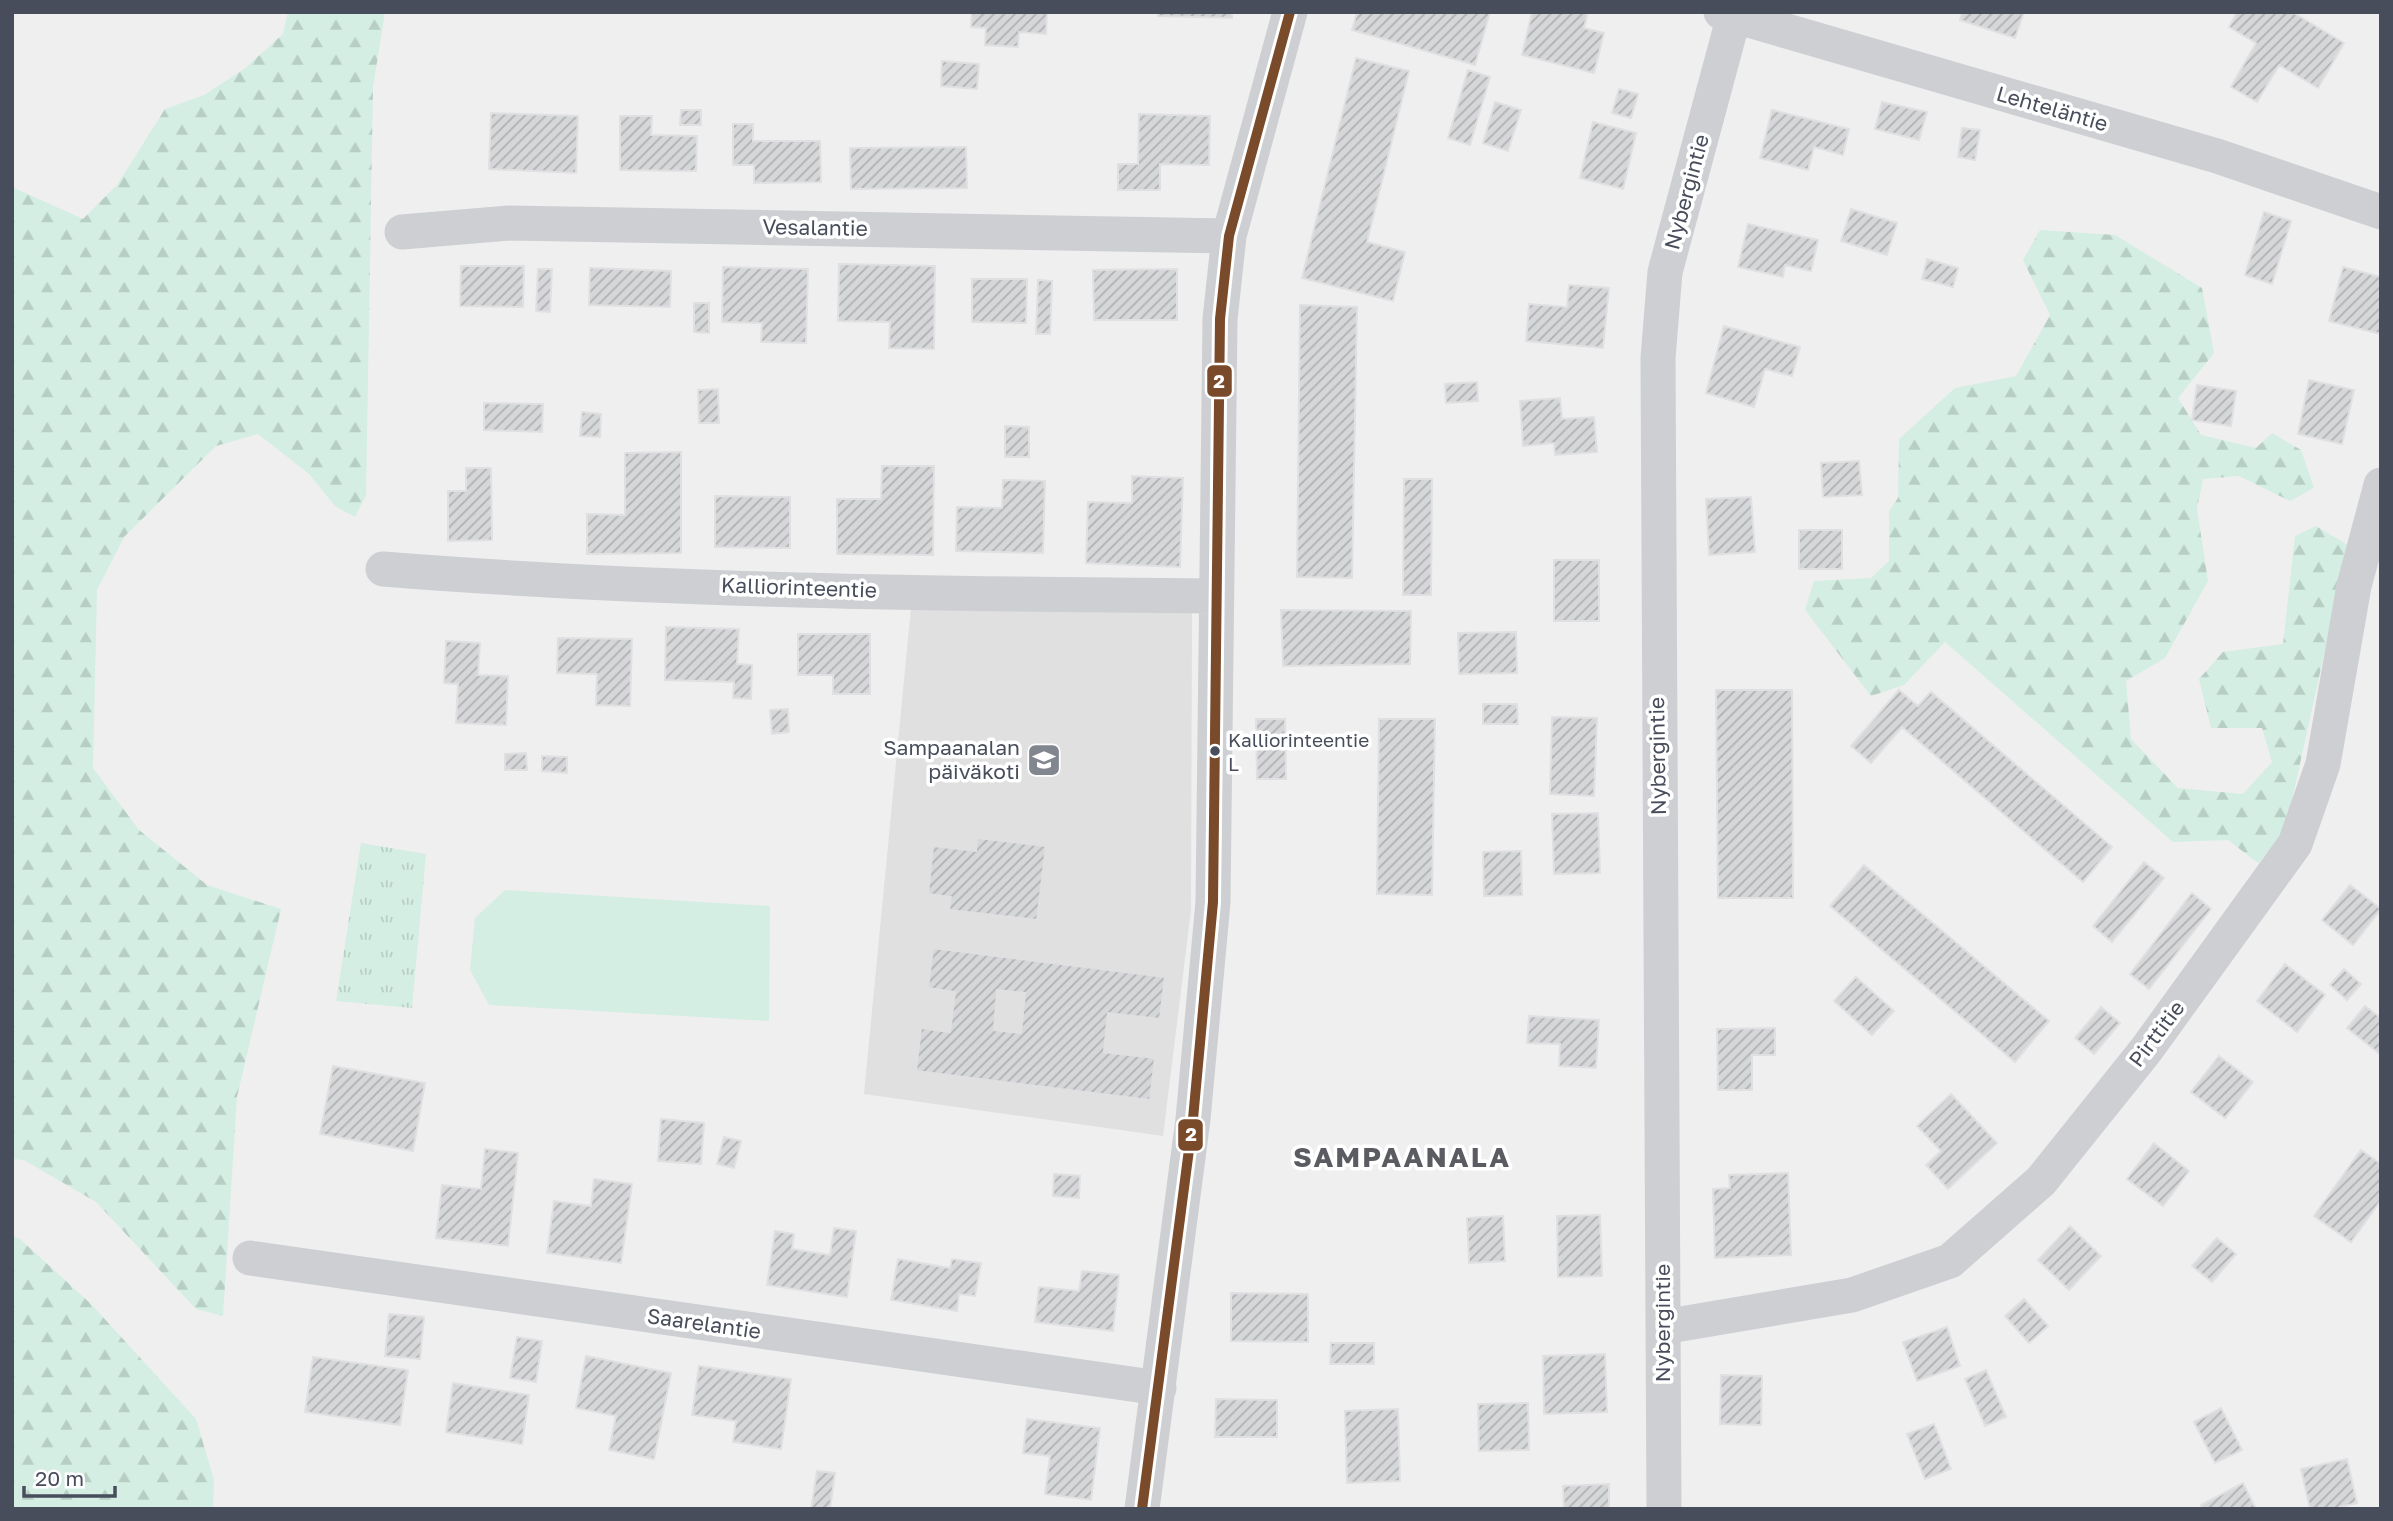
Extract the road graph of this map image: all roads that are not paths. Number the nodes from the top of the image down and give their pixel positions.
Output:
1 (1290, 12) edge
2 (1730, 14) edge
3 (2381, 212) edge
4 (402, 232) dead end
5 (1229, 236) junction
6 (2381, 485) edge
7 (383, 569) dead end
8 (1216, 596) junction
9 (250, 1258) dead end
10 (1663, 1328) junction
11 (1159, 1388) junction
12 (1142, 1509) edge
13 (1664, 1509) edge

1 - 5 street
2 - 3 street, Lehteläntie
2 - 10 street, Nybergintie
4 - 5 street, Vesalantie
5 - 8 street
6 - 10 street, Pirttitie
7 - 8 street, Kalliorinteentie
8 - 11 street
9 - 11 street, Saarelantie
10 - 13 street, Nybergintie
11 - 12 street

